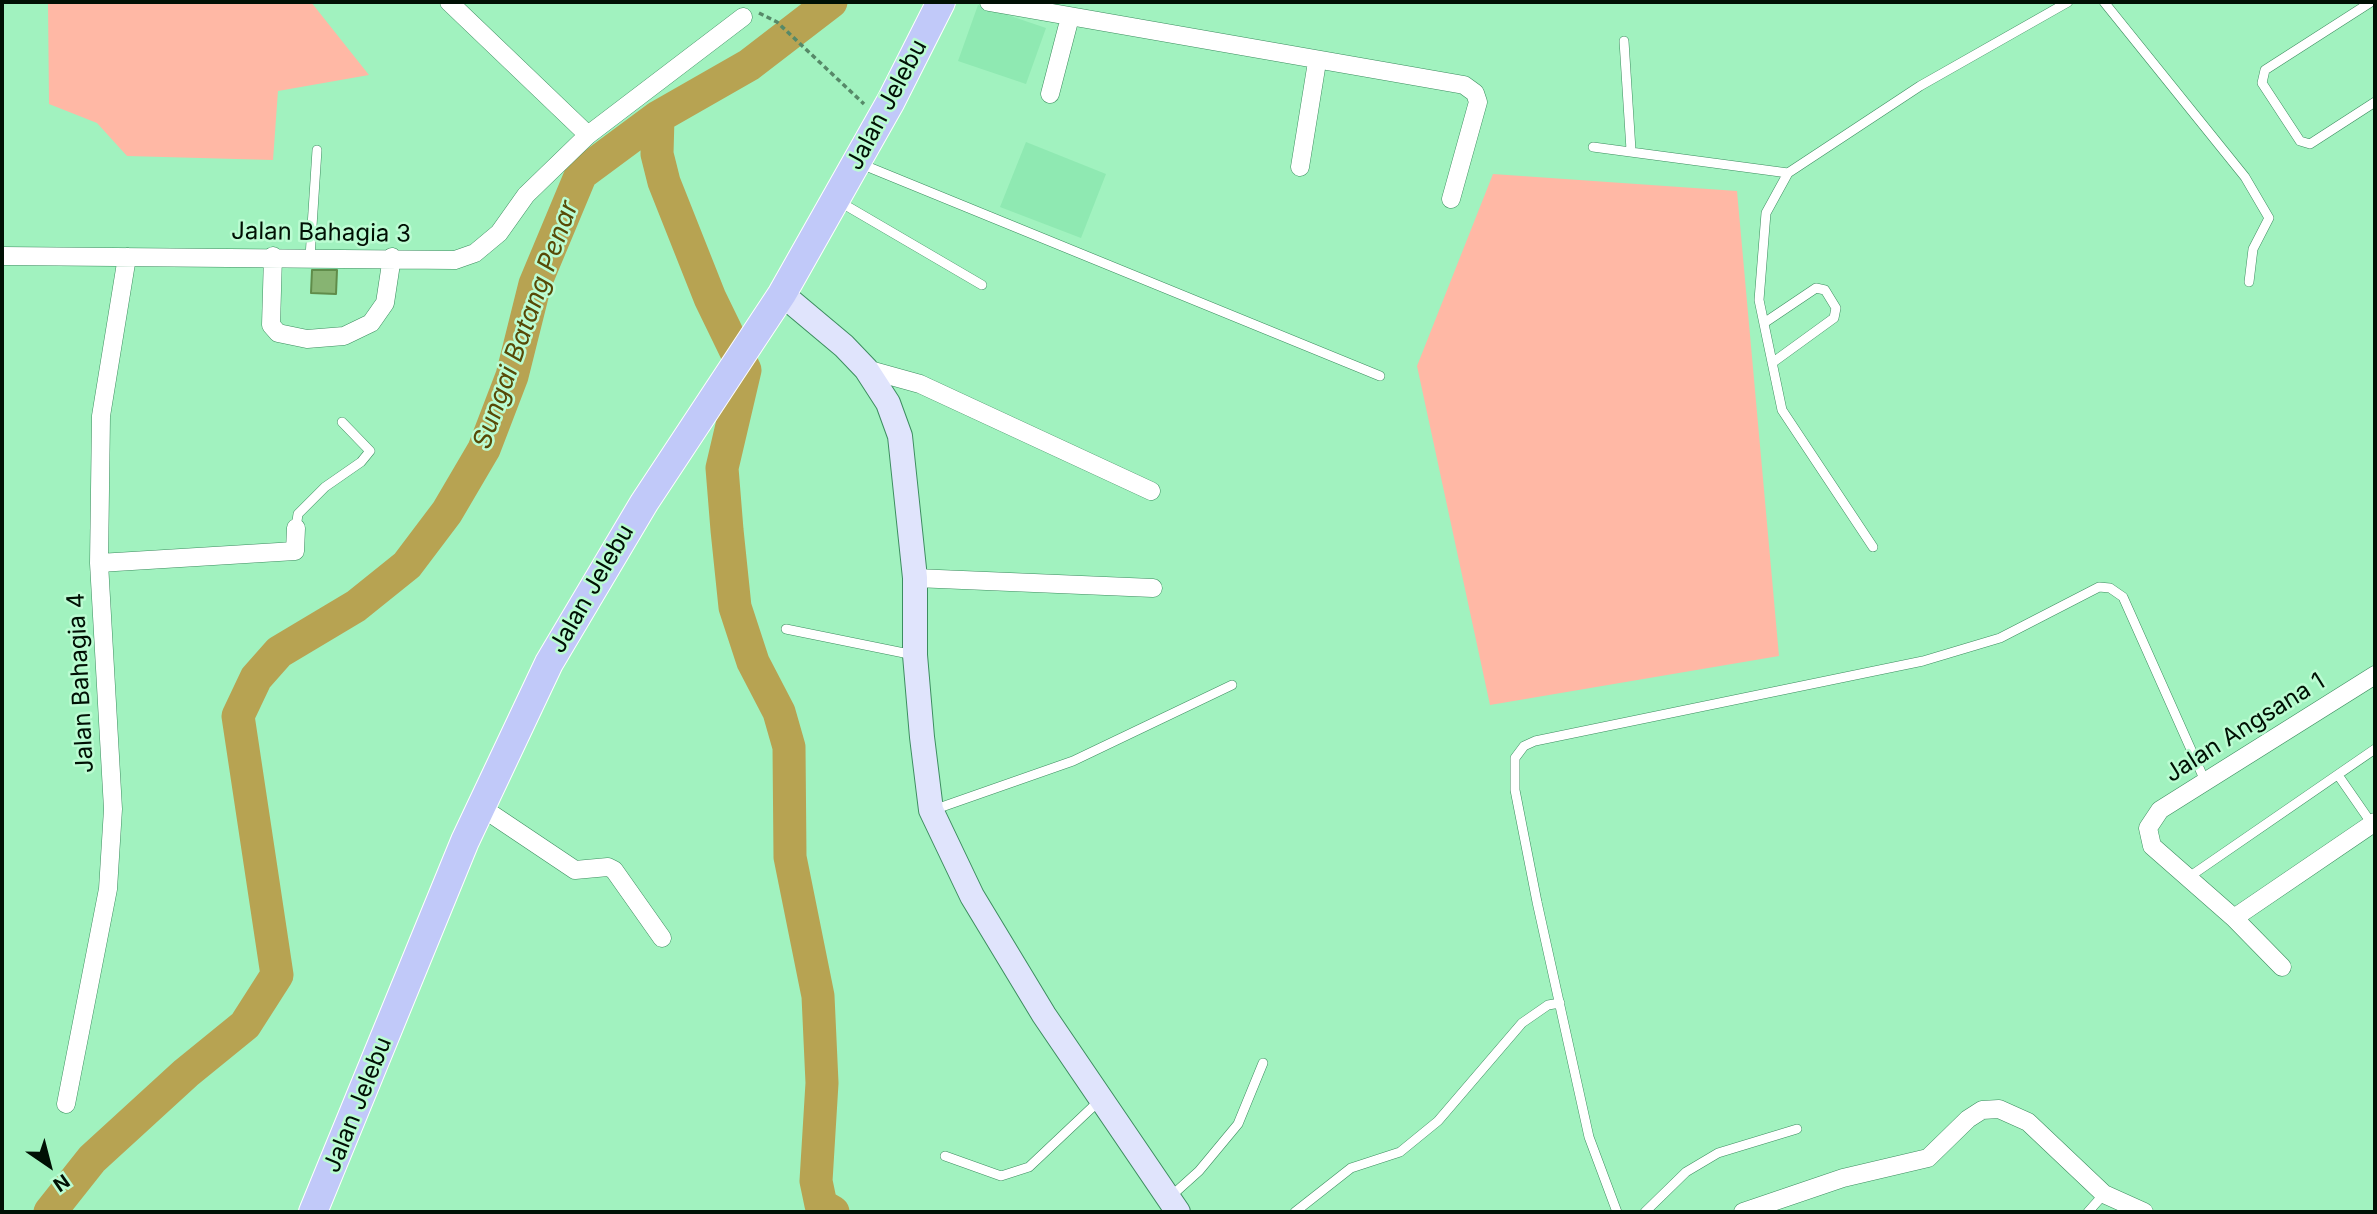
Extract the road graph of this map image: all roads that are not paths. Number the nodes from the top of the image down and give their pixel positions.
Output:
1 (449, 2) edge
2 (941, 2) edge
3 (989, 2) edge
4 (2068, 2) edge
5 (2104, 2) edge
6 (2371, 2) edge
7 (743, 17) dead end
8 (1070, 17) junction
9 (1624, 41) dead end
10 (1317, 62) junction
11 (1050, 94) dead end
12 (2375, 102) edge
13 (588, 135) junction
14 (1593, 147) dead end
15 (317, 150) dead end
16 (1631, 150) junction
17 (856, 162) junction
18 (1300, 167) dead end
19 (1788, 173) junction
20 (835, 199) junction
21 (1451, 199) dead end
22 (2, 256) edge
23 (273, 256) junction
24 (127, 257) junction
25 (310, 257) junction
26 (391, 257) junction
27 (2249, 282) dead end
28 (982, 285) dead end
29 (782, 293) junction
30 (1764, 323) junction
31 (1772, 363) junction
32 (866, 369) junction
33 (1380, 376) dead end
34 (342, 422) dead end
35 (1152, 491) dead end
36 (296, 528) joint
37 (1873, 547) dead end
38 (99, 563) junction
39 (915, 578) junction
40 (1153, 588) dead end
41 (786, 629) dead end
42 (915, 655) junction
43 (2375, 675) edge
44 (1232, 685) dead end
45 (2375, 749) edge
46 (2338, 775) junction
47 (2205, 781) junction
48 (481, 807) junction
49 (931, 810) junction
50 (2374, 823) edge
51 (2189, 877) junction
52 (2234, 918) junction
53 (662, 938) dead end
54 (2283, 967) dead end
55 (1560, 1003) junction
56 (1263, 1063) dead end
57 (1101, 1099) junction
58 (66, 1104) dead end
59 (1797, 1129) dead end
60 (945, 1156) dead end
61 (2098, 1203) edge
62 (1173, 1205) edge
63 (313, 1212) edge
64 (1295, 1212) edge
65 (1617, 1212) edge
66 (1645, 1212) edge
67 (1743, 1212) edge
68 (2088, 1212) edge
69 (2144, 1212) edge

1 - 13 street
2 - 17 main road, Jalan Jelebu
3 - 8 street
4 - 19 lane
5 - 27 lane
6 - 12 lane
7 - 13 street, Jalan Bahagia 3
8 - 10 street
8 - 11 street
9 - 16 lane
10 - 18 street
10 - 21 street
13 - 26 street, Jalan Bahagia 3
14 - 16 lane
15 - 25 lane
16 - 19 lane
17 - 20 main road, Jalan Jelebu
17 - 33 lane
19 - 30 lane
20 - 28 lane
20 - 29 main road, Jalan Jelebu
22 - 24 street, Jalan Bahagia 3
23 - 24 street, Jalan Bahagia 3
23 - 25 street, Jalan Bahagia 3
23 - 26 street
24 - 38 street, Jalan Bahagia 4
25 - 26 street, Jalan Bahagia 3
29 - 32 street
29 - 48 main road, Jalan Jelebu
30 - 31 lane
30 - 31 lane
31 - 37 lane
32 - 35 street
32 - 39 street
34 - 36 lane
36 - 38 street
38 - 58 street, Jalan Bahagia 4
39 - 40 street
39 - 42 street
41 - 42 lane
42 - 49 street
43 - 47 street, Jalan Angsana 1
44 - 49 lane
45 - 46 lane
46 - 50 lane
46 - 51 lane
47 - 51 street, Jalan Angsana 1
47 - 55 lane
48 - 53 street
48 - 63 main road, Jalan Jelebu
49 - 57 street
50 - 52 street
51 - 52 street
52 - 54 street
55 - 64 lane
55 - 65 lane
56 - 62 lane
57 - 60 lane
57 - 62 street
59 - 66 lane
61 - 67 street
61 - 68 lane
61 - 69 street

